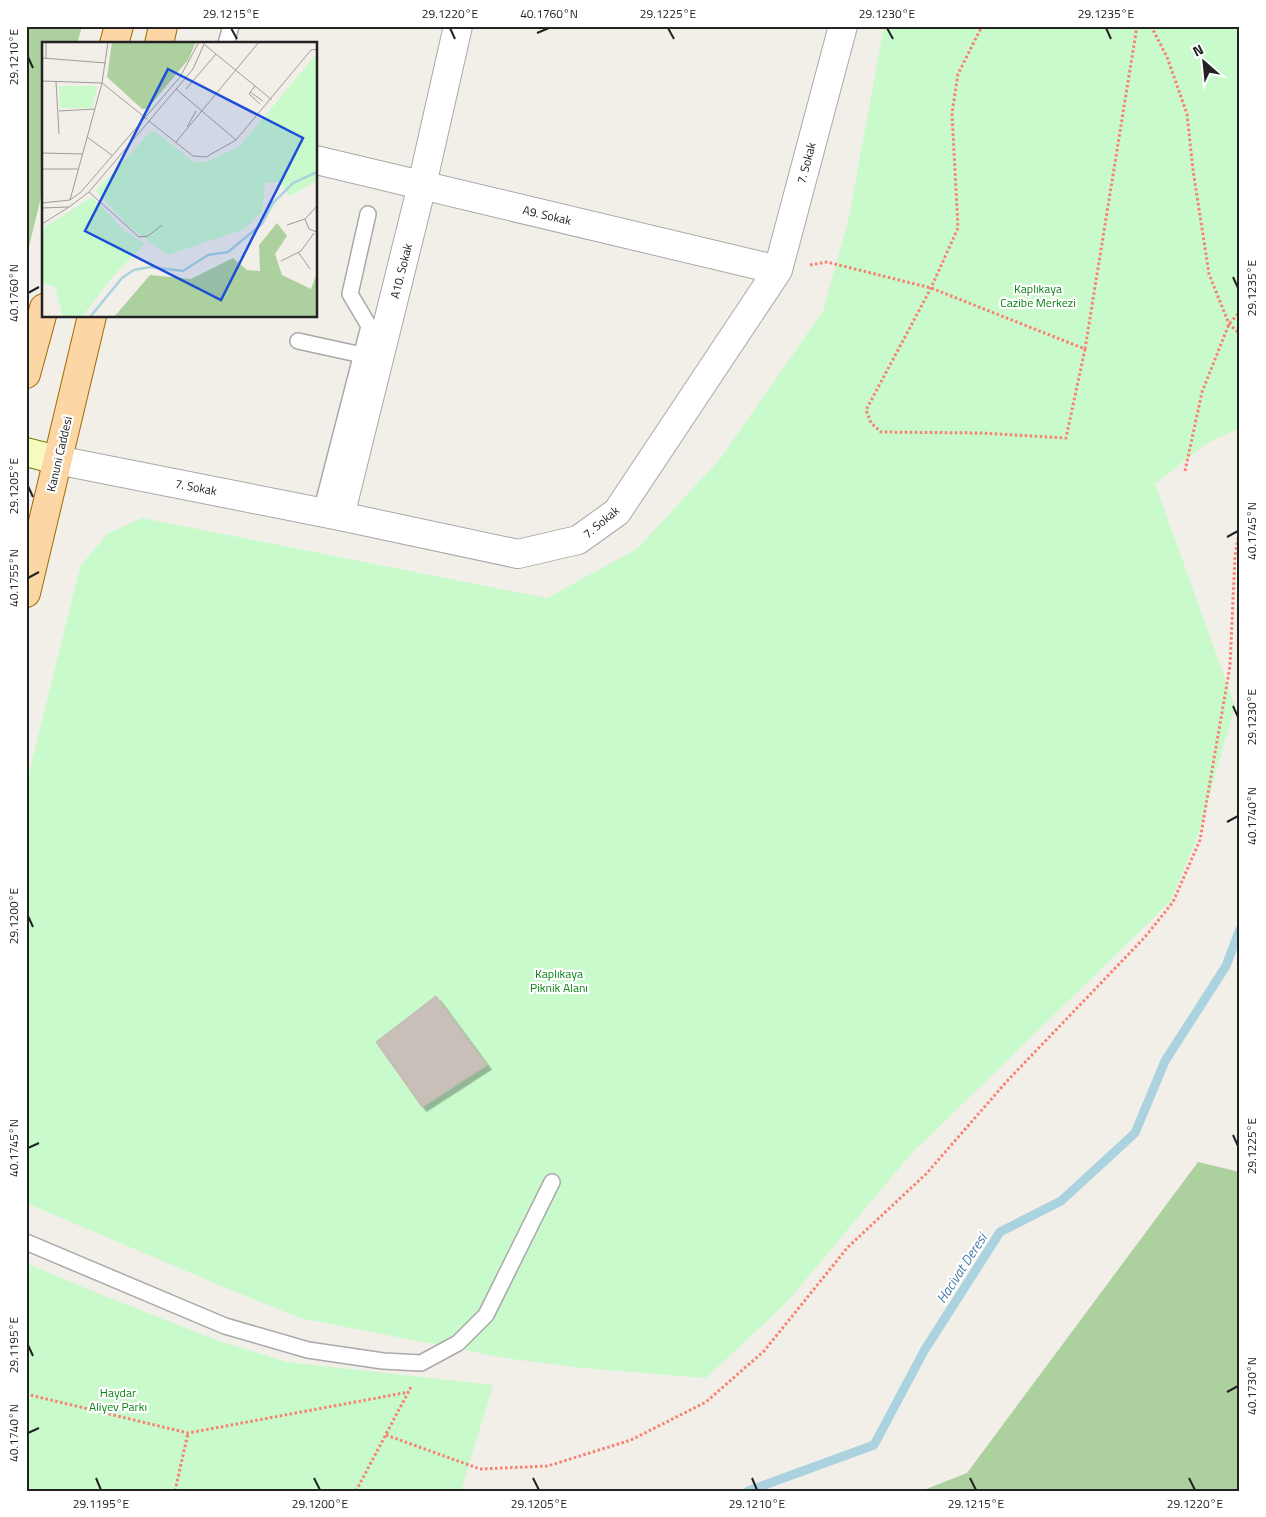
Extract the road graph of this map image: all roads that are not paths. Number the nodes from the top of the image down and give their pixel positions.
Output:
1 (119, 26) edge
2 (163, 26) edge
3 (232, 26) edge
4 (458, 26) edge
5 (843, 26) edge
6 (115, 42) edge
7 (159, 42) edge
8 (227, 42) edge
9 (318, 160) edge
10 (422, 185) junction
11 (368, 214) dead end
12 (778, 270) junction
13 (42, 315) edge
14 (92, 318) edge
15 (298, 341) dead end
16 (362, 355) junction
17 (26, 374) edge
18 (26, 452) edge
19 (57, 460) junction
20 (330, 514) junction
21 (26, 593) edge
22 (552, 1182) dead end
23 (26, 1242) edge

1 - 6 main road
2 - 7 main road
3 - 8 lane
4 - 10 street, A10. Sokak
5 - 12 street, 7. Sokak
9 - 10 street, A9. Sokak
10 - 12 street, A9. Sokak
10 - 20 street, A10. Sokak
11 - 16 lane
12 - 20 street, 7. Sokak
13 - 17 main road
14 - 19 main road, Kanuni Caddesi
15 - 16 lane
16 - 20 lane
18 - 19 main road
19 - 20 street, 7. Sokak
19 - 21 main road, Kanuni Caddesi
22 - 23 lane

